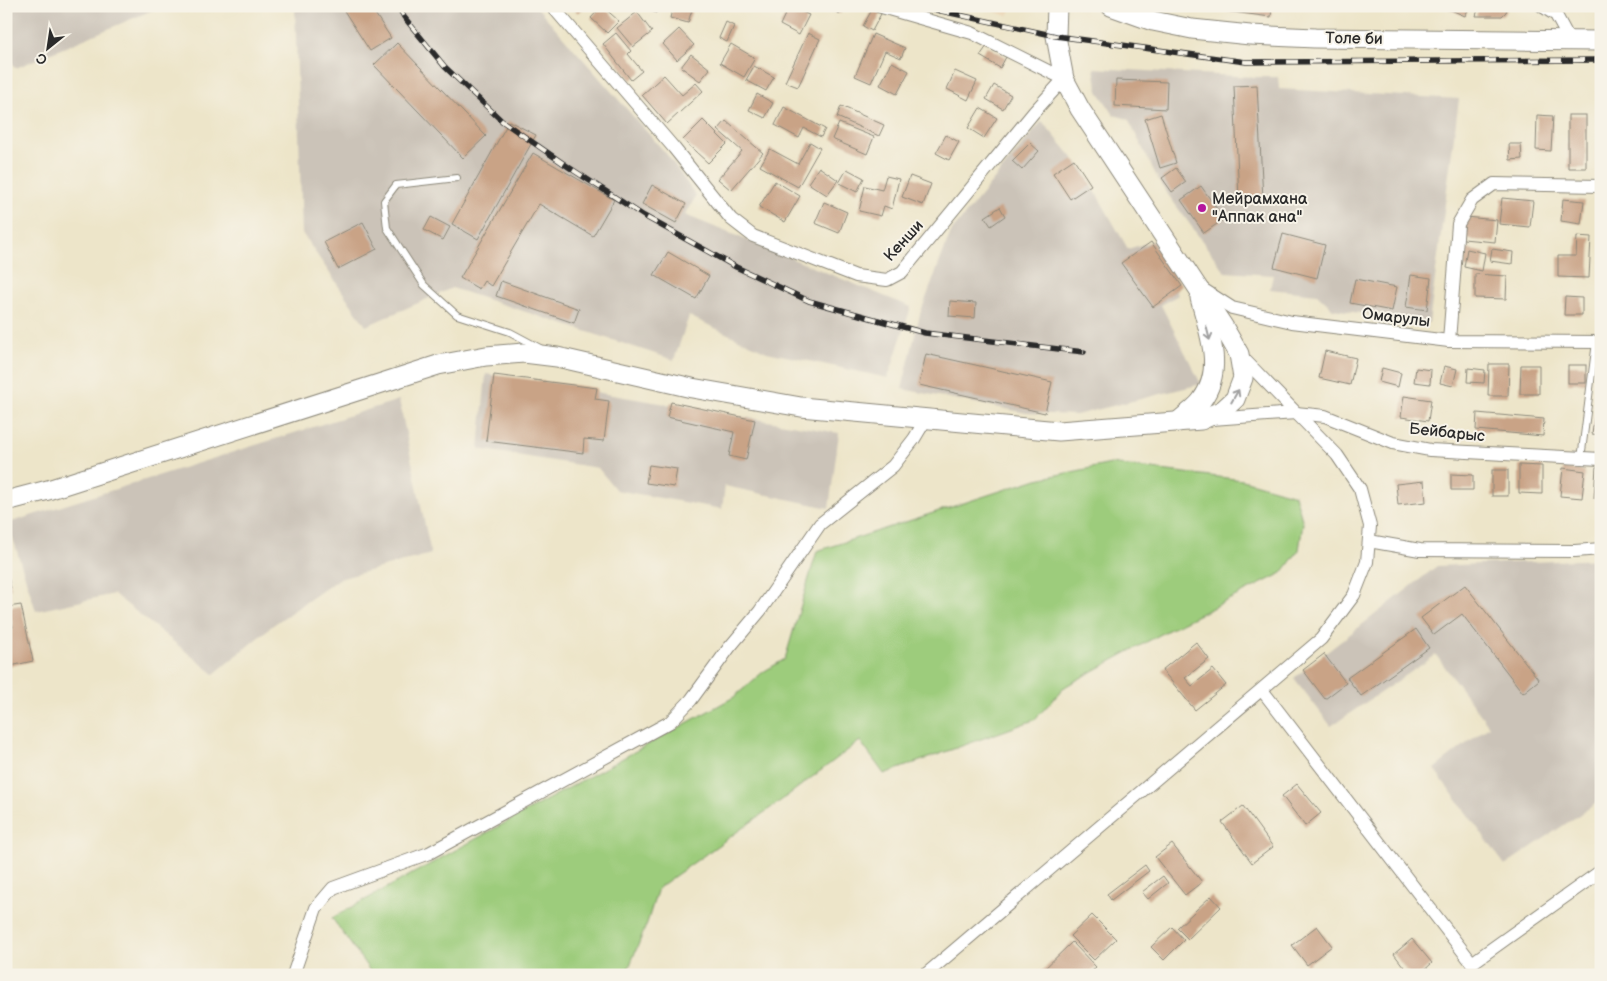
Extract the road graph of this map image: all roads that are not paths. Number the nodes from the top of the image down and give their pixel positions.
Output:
1 (552, 6) edge
2 (878, 6) edge
3 (1056, 6) edge
4 (1111, 6) edge
5 (1542, 6) edge
6 (1570, 41) junction
7 (1601, 41) edge
8 (1064, 79) junction
9 (457, 178) dead end
10 (1601, 186) edge
11 (1197, 285) junction
12 (1449, 341) junction
13 (1598, 342) edge
14 (1239, 354) junction
15 (557, 357) junction
16 (1296, 413) junction
17 (926, 418) junction
18 (1201, 420) junction
19 (1178, 422) junction
20 (1581, 459) junction
21 (1601, 459) edge
22 (6, 501) edge
23 (1369, 541) junction
24 (1601, 549) edge
25 (1262, 690) junction
26 (1601, 870) edge
27 (293, 975) edge
28 (925, 975) edge

1 - 8 street, Кенши
2 - 8 street
3 - 8 main road
4 - 6 main road, Толе би
5 - 6 street
6 - 7 main road, Толе би
8 - 11 main road
9 - 15 lane
10 - 12 street
11 - 12 street, Омарулы
11 - 14 main road
11 -> 19 main road
12 - 13 street, Омарулы
13 - 20 lane
14 - 16 street
18 -> 14 main road
15 - 17 main road
15 - 22 main road
16 - 18 street, Бейбарыс
16 - 20 street, Бейбарыс
16 - 23 street
17 - 19 main road
17 - 27 street
18 - 19 main road
20 - 21 street, Бейбарыс
23 - 24 street
23 - 25 street
25 - 26 street
25 - 28 street

